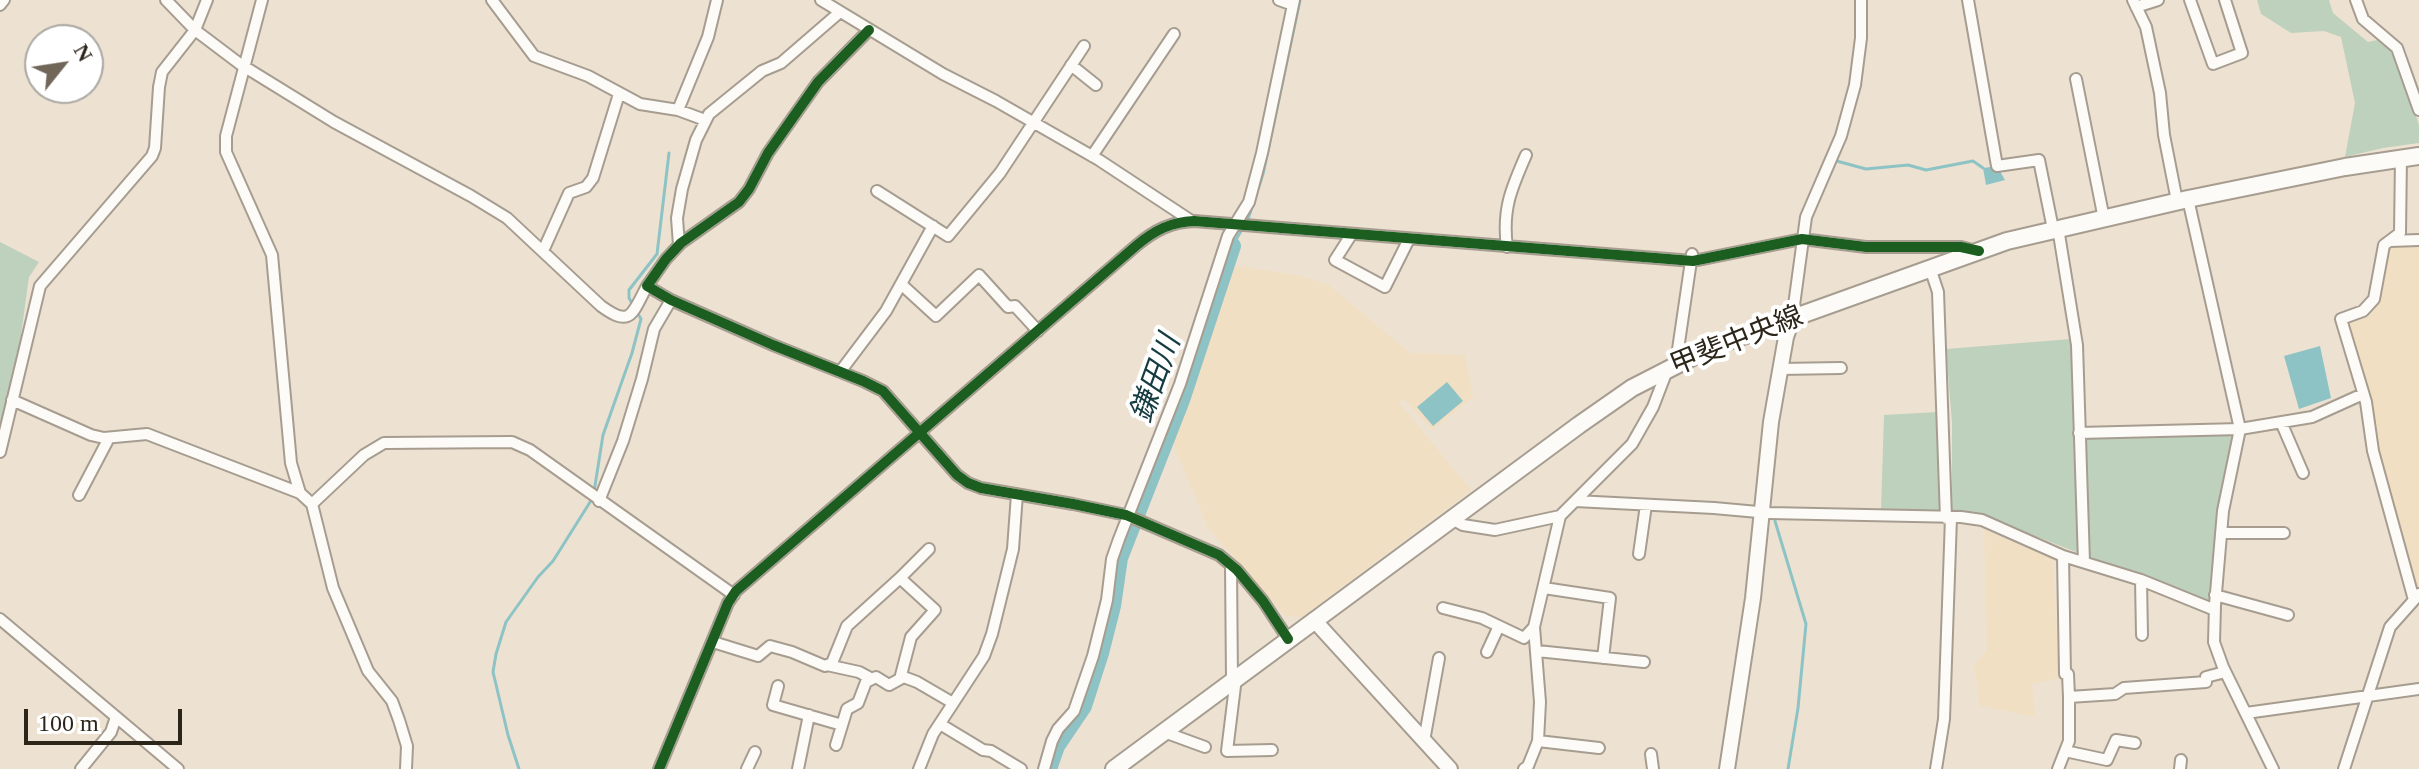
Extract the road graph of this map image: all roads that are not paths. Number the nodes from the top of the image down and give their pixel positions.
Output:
1 (4, 0) edge
2 (166, 0) edge
3 (207, 0) edge
4 (262, 0) edge
5 (492, 0) edge
6 (717, 0) edge
7 (821, 0) edge
8 (1279, 0) edge
9 (1861, 0) edge
10 (1968, 0) edge
11 (2158, 0) edge
12 (2190, 0) edge
13 (2225, 0) edge
14 (2356, 0) edge
15 (1294, 3) edge
16 (2135, 3) edge
17 (0, 5) edge
18 (840, 12) junction
19 (195, 30) junction
20 (869, 30) junction
21 (1174, 34) dead end
22 (1084, 46) dead end
23 (1071, 65) junction
24 (245, 67) junction
25 (2076, 79) dead end
26 (1096, 85) dead end
27 (619, 94) junction
28 (678, 110) junction
29 (2419, 110) edge
30 (705, 120) junction
31 (1032, 122) junction
32 (1526, 155) dead end
33 (1092, 156) junction
34 (2419, 156) edge
35 (2401, 157) junction
36 (877, 191) dead end
37 (2182, 200) junction
38 (2104, 219) junction
39 (1191, 221) junction
40 (1236, 225) junction
41 (933, 226) junction
42 (2056, 229) junction
43 (1351, 235) junction
44 (1409, 239) junction
45 (1802, 239) junction
46 (2419, 240) edge
47 (2390, 241) junction
48 (679, 245) junction
49 (1507, 247) junction
50 (543, 251) junction
51 (1979, 251) junction
52 (1693, 258) junction
53 (1930, 268) junction
54 (901, 284) junction
55 (647, 286) junction
56 (671, 300) junction
57 (1792, 320) junction
58 (1038, 331) junction
59 (1672, 366) junction
60 (1841, 368) dead end
61 (1780, 369) junction
62 (840, 372) junction
63 (2363, 394) junction
64 (12, 400) junction
65 (2281, 422) junction
66 (2240, 429) junction
67 (919, 433) junction
68 (2079, 433) junction
69 (109, 438) junction
70 (0, 452) edge
71 (2303, 473) dead end
72 (300, 493) junction
73 (1017, 494) junction
74 (79, 495) dead end
75 (599, 501) junction
76 (1575, 501) junction
77 (312, 504) junction
78 (1646, 505) junction
79 (1762, 511) junction
80 (1560, 516) junction
81 (1129, 517) junction
82 (1948, 518) junction
83 (1452, 519) junction
84 (2221, 533) junction
85 (2284, 533) dead end
86 (929, 549) dead end
87 (1639, 554) dead end
88 (2063, 556) junction
89 (2084, 562) junction
90 (1231, 565) junction
91 (900, 578) junction
92 (2141, 580) junction
93 (1544, 588) junction
94 (734, 595) junction
95 (2215, 595) junction
96 (2417, 597) edge
97 (1443, 608) dead end
98 (2215, 610) junction
99 (2288, 615) dead end
100 (0, 619) edge
101 (1314, 620) junction
102 (1499, 626) junction
103 (1534, 627) junction
104 (2142, 635) dead end
105 (1288, 639) junction
106 (713, 642) junction
107 (1537, 651) junction
108 (1487, 652) dead end
109 (1439, 658) dead end
110 (1603, 658) junction
111 (1644, 662) dead end
112 (827, 665) junction
113 (2225, 672) junction
114 (901, 676) junction
115 (872, 679) junction
116 (1234, 680) junction
117 (778, 686) dead end
118 (2419, 689) edge
119 (2069, 697) junction
120 (2368, 697) junction
121 (953, 703) junction
122 (2246, 713) junction
123 (809, 715) junction
124 (116, 717) junction
125 (940, 724) junction
126 (842, 725) junction
127 (1164, 732) junction
128 (1424, 741) junction
129 (1538, 741) junction
130 (2135, 743) dead end
131 (836, 745) dead end
132 (1205, 747) dead end
133 (1599, 748) dead end
134 (1272, 750) dead end
135 (2065, 751) junction
136 (755, 752) dead end
137 (1651, 754) dead end
138 (2108, 765) edge
139 (661, 768) edge
140 (81, 769) edge
141 (178, 769) edge
142 (406, 769) edge
143 (747, 769) edge
144 (798, 769) edge
145 (919, 769) edge
146 (1021, 769) edge
147 (1044, 769) edge
148 (1114, 769) edge
149 (1450, 769) edge
150 (1524, 769) edge
151 (1653, 769) edge
152 (1725, 769) edge
153 (1936, 769) edge
154 (2058, 769) edge
155 (2273, 769) edge
156 (2344, 769) edge

1 - 17 street
2 - 19 street
3 - 19 street
4 - 24 street
5 - 27 street
6 - 28 street
7 - 18 street
8 - 15 street
9 - 45 street
10 - 42 street
11 - 16 street
12 - 13 street
14 - 29 street
15 - 40 street
16 - 37 street
18 - 20 street
18 - 30 street
19 - 24 street
19 - 64 street
20 - 31 street
20 - 48 street
21 - 33 street
22 - 23 street
23 - 26 street
23 - 31 street
24 - 50 street
24 - 72 street
25 - 38 street
27 - 28 street
27 - 50 street
28 - 30 street
30 - 48 street
31 - 33 street
31 - 41 street
32 - 49 street
33 - 39 street
34 - 35 main road, 甲斐中央線
35 - 37 main road, 甲斐中央線
35 - 47 street
36 - 41 street
37 - 38 main road, 甲斐中央線
37 - 66 street
38 - 42 main road, 甲斐中央線
39 - 40 street
39 - 58 street
40 - 43 street
40 - 81 street
41 - 54 street
42 - 51 main road, 甲斐中央線
42 - 68 street
43 - 44 street
43 - 44 street
44 - 49 street
45 - 51 street
45 - 52 street
45 - 57 street
46 - 47 street
47 - 63 street
48 - 55 street
49 - 52 street
50 - 55 street
51 - 53 main road, 甲斐中央線
52 - 59 street
53 - 57 main road, 甲斐中央線
53 - 82 street
54 - 58 street
54 - 62 street
55 - 56 street
56 - 62 street
56 - 75 street
57 - 59 main road, 甲斐中央線
57 - 61 street
58 - 67 street
59 - 76 street
59 - 83 main road, 甲斐中央線
60 - 61 street
61 - 79 street
62 - 67 street
63 - 65 street
63 - 96 street
64 - 69 street
64 - 70 street
65 - 66 street
65 - 71 street
66 - 68 street
66 - 84 street
67 - 73 street
67 - 94 street
68 - 89 street
69 - 72 street
69 - 74 street
72 - 77 street
73 - 81 street
73 - 121 street
75 - 77 street
75 - 94 street
76 - 78 street
76 - 80 street
77 - 142 street
78 - 79 street
78 - 87 street
79 - 82 street
79 - 152 street
80 - 83 street
80 - 93 street
81 - 90 street
81 - 147 street
82 - 88 street
82 - 153 street
83 - 101 main road, 甲斐中央線
84 - 85 street
84 - 95 street
86 - 91 street
88 - 89 street
88 - 119 street
89 - 92 street
90 - 105 street
90 - 116 street
91 - 112 street
91 - 114 street
92 - 98 street
92 - 104 street
93 - 103 street
93 - 110 street
94 - 106 street
95 - 98 street
95 - 99 street
96 - 120 street
97 - 102 street
98 - 113 street
100 - 124 street
101 - 105 main road, 甲斐中央線
101 - 128 street
102 - 103 street
102 - 108 street
103 - 107 street
105 - 116 main road, 甲斐中央線
106 - 112 street
106 - 139 street
107 - 110 street
107 - 129 street
109 - 128 street
110 - 111 street
112 - 115 street
113 - 119 street
113 - 122 street
114 - 115 street
114 - 121 street
115 - 126 street
116 - 127 main road, 甲斐中央線
116 - 134 street
117 - 123 street
118 - 120 street
119 - 135 street
120 - 122 street
120 - 156 street
121 - 125 street
122 - 155 street
123 - 126 street
123 - 144 street
124 - 140 street
124 - 141 street
125 - 145 street
125 - 146 street
126 - 131 street
127 - 132 street
127 - 148 main road, 甲斐中央線
128 - 149 street
129 - 133 street
129 - 150 street
130 - 138 street
135 - 138 street
135 - 154 street
136 - 143 street
137 - 151 street

